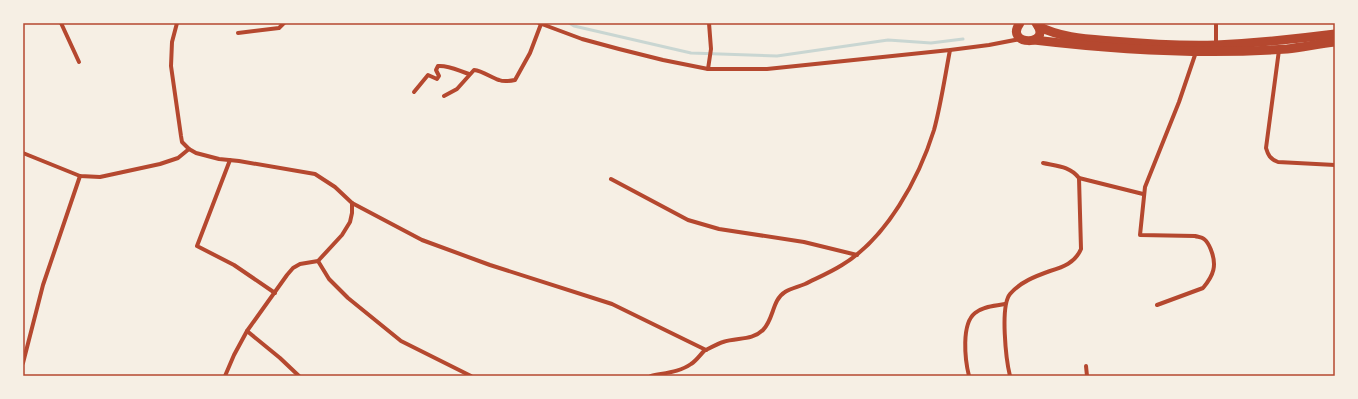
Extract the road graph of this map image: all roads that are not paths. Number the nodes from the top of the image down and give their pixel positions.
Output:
1 (61, 23) edge
2 (177, 23) edge
3 (284, 23) edge
4 (709, 23) edge
5 (1216, 23) edge
6 (540, 24) edge
7 (1018, 24) edge
8 (1037, 25) edge
9 (238, 34) dead end
10 (1335, 34) edge
11 (1021, 39) junction
12 (1034, 40) junction
13 (1335, 42) edge
14 (1216, 45) junction
15 (1279, 49) junction
16 (950, 50) junction
17 (1196, 52) junction
18 (79, 62) dead end
19 (708, 69) junction
20 (469, 74) junction
21 (414, 92) dead end
22 (444, 96) dead end
23 (189, 149) junction
24 (23, 153) edge
25 (230, 160) junction
26 (1043, 163) dead end
27 (1335, 165) edge
28 (80, 176) junction
29 (1079, 178) junction
30 (611, 179) dead end
31 (1143, 194) junction
32 (352, 203) junction
33 (857, 255) junction
34 (318, 261) junction
35 (275, 293) junction
36 (1005, 304) junction
37 (1157, 305) dead end
38 (247, 331) junction
39 (706, 350) junction
40 (23, 363) edge
41 (1086, 366) dead end
42 (225, 376) edge
43 (299, 376) edge
44 (471, 376) edge
45 (651, 376) edge
46 (969, 376) edge
47 (1010, 376) edge
48 (1087, 376) edge

1 - 18 street
2 - 23 street
3 - 9 street
4 - 19 street
5 - 14 street
6 - 19 street
6 - 20 street
7 - 11 main road
8 - 12 main road
8 - 14 main road
10 - 14 main road
11 - 12 main road
11 - 16 street
12 - 17 main road
13 - 15 main road
15 - 17 main road
15 - 27 street
16 - 19 street
16 - 33 street
17 - 31 street
20 - 21 street
20 - 22 street
23 - 25 street
23 - 28 street
24 - 28 street
25 - 32 street
25 - 35 street
26 - 29 street
28 - 40 street
29 - 31 street
29 - 36 street
30 - 33 street
31 - 37 street
32 - 34 street
32 - 39 street
33 - 39 street
34 - 35 street
34 - 44 street
35 - 38 street
36 - 46 street
36 - 47 street
38 - 42 street
38 - 43 street
39 - 45 street
41 - 48 street

